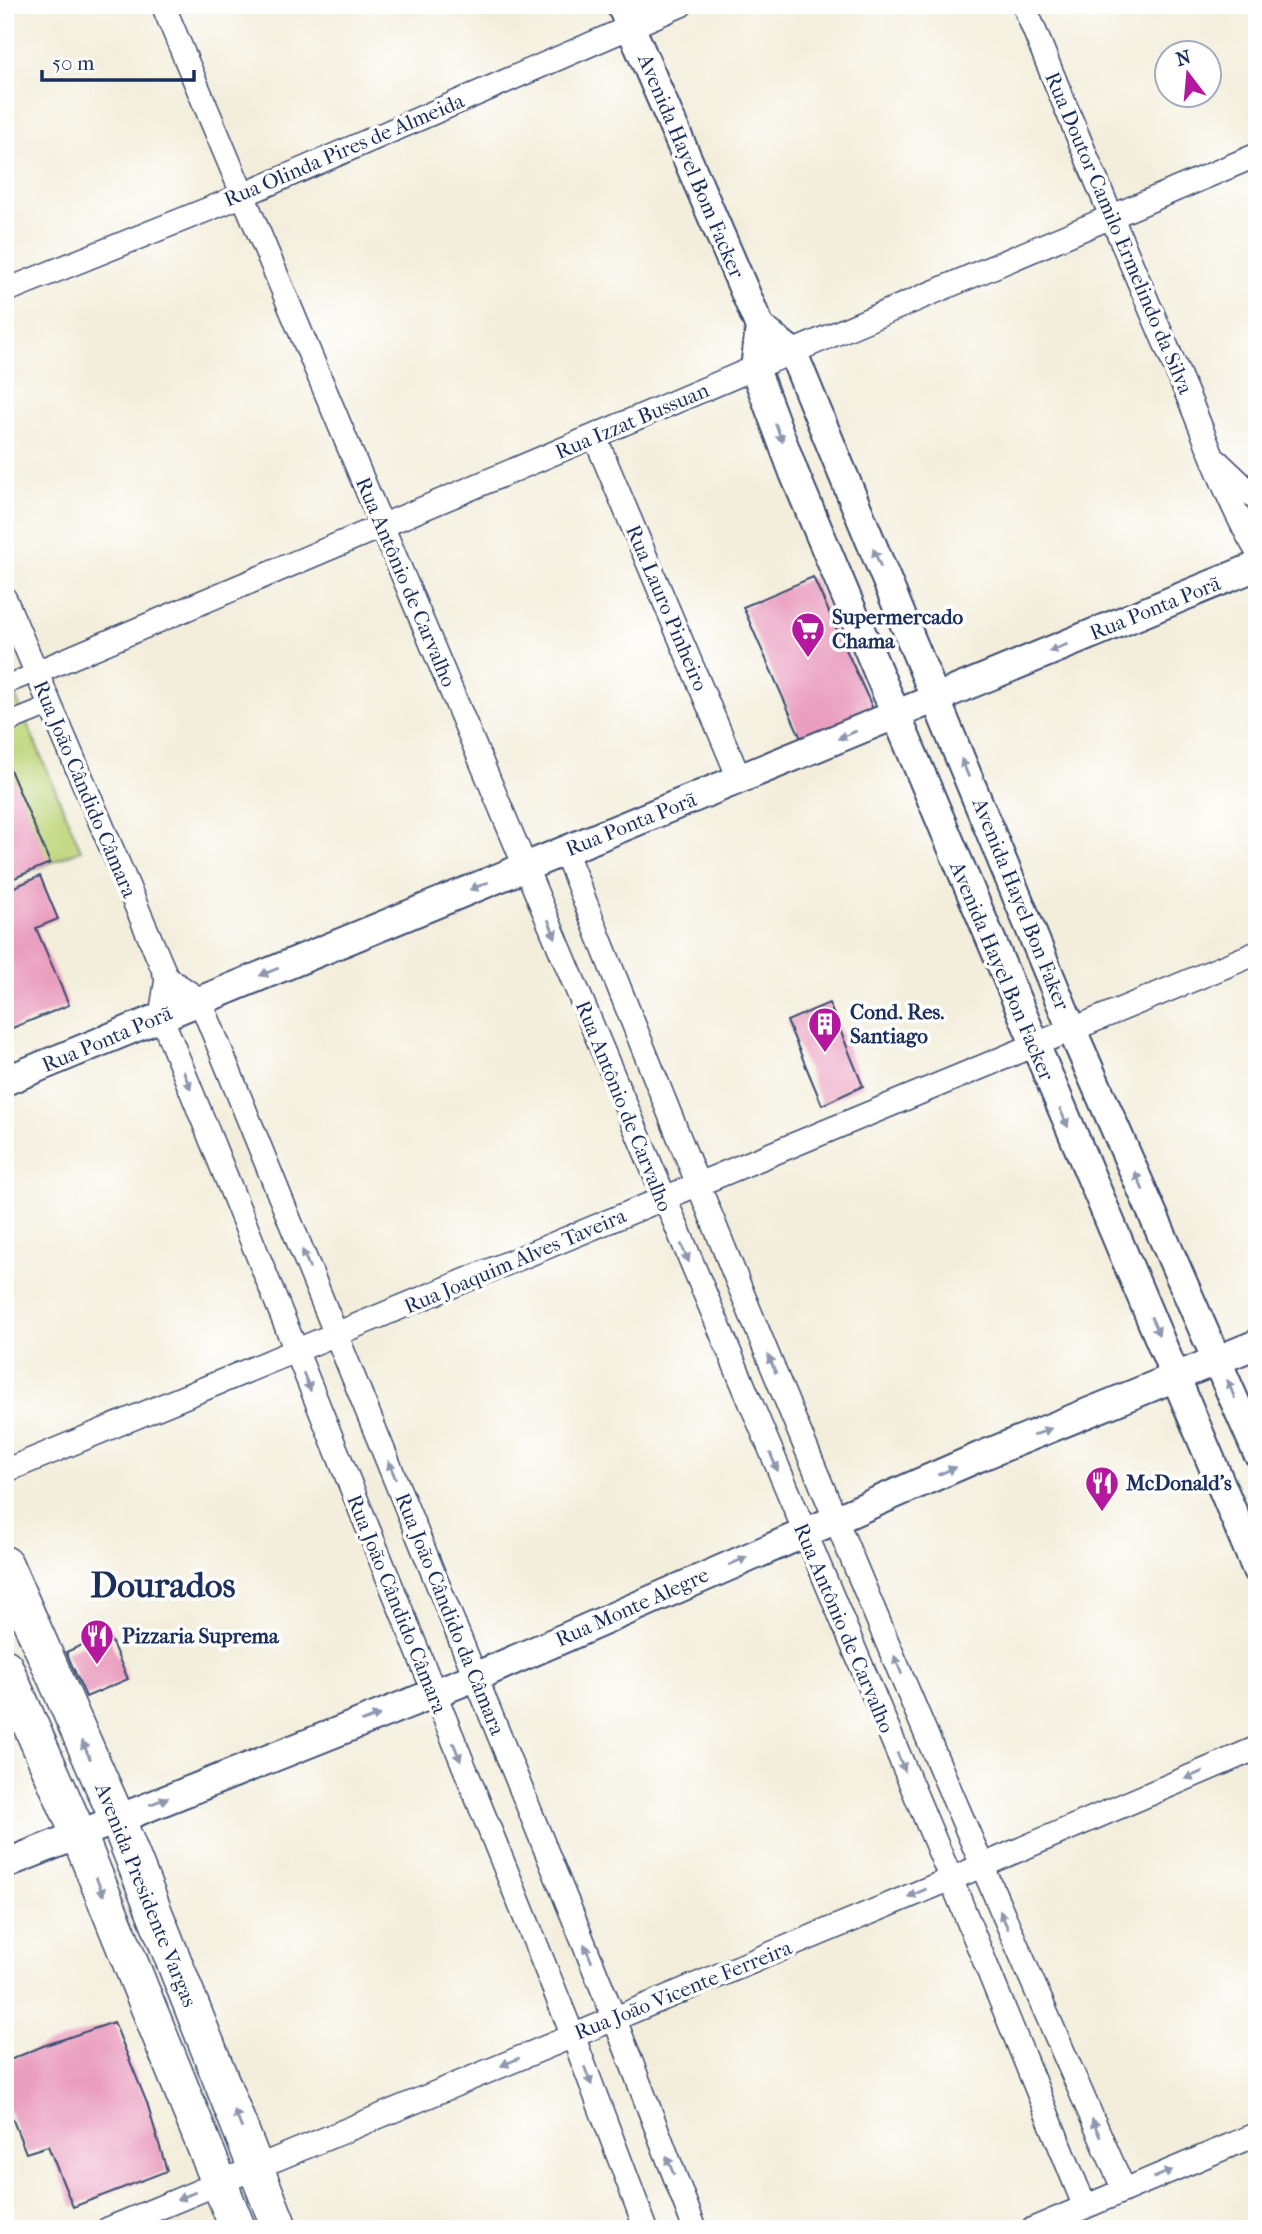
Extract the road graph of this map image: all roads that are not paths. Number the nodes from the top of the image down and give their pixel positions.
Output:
1 (163, 5) edge
2 (681, 5) edge
3 (1024, 5) edge
4 (626, 16) edge
5 (1257, 155) edge
6 (241, 196) junction
7 (1110, 218) junction
8 (5, 291) edge
9 (760, 327) junction
10 (793, 353) junction
11 (755, 369) junction
12 (595, 437) junction
13 (1216, 460) junction
14 (1257, 499) edge
15 (383, 527) junction
16 (1257, 551) edge
17 (1257, 566) edge
18 (5, 599) edge
19 (36, 673) junction
20 (5, 685) edge
21 (937, 698) junction
22 (49, 706) junction
23 (896, 714) junction
24 (5, 724) edge
25 (740, 780) junction
26 (565, 851) junction
27 (526, 866) junction
28 (1257, 953) edge
29 (167, 978) junction
30 (200, 1000) junction
31 (161, 1016) junction
32 (1072, 1030) junction
33 (1033, 1046) junction
34 (5, 1082) edge
35 (696, 1185) junction
36 (663, 1199) junction
37 (338, 1335) junction
38 (1257, 1344) edge
39 (296, 1353) junction
40 (1219, 1359) junction
41 (1177, 1377) junction
42 (1257, 1452) edge
43 (5, 1471) edge
44 (837, 1518) junction
45 (804, 1532) junction
46 (5, 1564) edge
47 (1257, 1570) edge
48 (5, 1667) edge
49 (475, 1676) junction
50 (433, 1694) junction
51 (1257, 1748) edge
52 (117, 1818) junction
53 (78, 1833) junction
54 (5, 1864) edge
55 (981, 1867) junction
56 (951, 1880) junction
57 (615, 2020) junction
58 (573, 2036) junction
59 (219, 2073) junction
60 (182, 2087) junction
61 (1257, 2134) edge
62 (257, 2167) junction
63 (220, 2182) junction
64 (1124, 2190) junction
65 (1084, 2207) junction
66 (108, 2229) edge
67 (238, 2229) edge
68 (280, 2229) edge
69 (646, 2229) edge
70 (695, 2229) edge
71 (1033, 2229) edge

1 - 6 street, Rua Antônio de Carvalho
2 - 4 street, Rua Olinda Pires de Almeida
3 - 7 street, Rua Doutor Camilo Ermelindo da Silva
4 - 6 street, Rua Olinda Pires de Almeida
4 - 9 street, Avenida Hayel Bom Facker
5 - 7 street, Rua Izzat Bussuan
6 - 8 street, Rua Olinda Pires de Almeida
6 - 15 street, Rua Antônio de Carvalho
7 - 10 street, Rua Izzat Bussuan
7 - 13 street, Rua Doutor Camilo Ermelindo da Silva
9 - 10 street, Avenida Hayel Bom Facker
9 - 11 street
10 - 11 street, Rua Izzat Bussuan
21 -> 10 street, Avenida Hayel Bon Faker
11 - 12 street, Rua Izzat Bussuan
11 -> 23 street, Avenida Hayel Bon Facker
12 - 15 street, Rua Izzat Bussuan
12 - 25 street, Rua Lauro Pinheiro
13 - 14 street
13 - 16 street, Rua Doutor Camilo Ermelindo da Silva
15 - 19 street, Rua Izzat Bussuan
15 - 27 street, Rua Antônio de Carvalho
17 -> 21 street, Rua Ponta Porã
18 - 19 street, Rua João Cândido Câmara
19 - 20 street, Rua Izzat Bussuan
19 - 22 street, Rua João Cândido Câmara
21 - 23 street, Rua Ponta Porã
32 -> 21 street, Avenida Hayel Bon Faker
22 - 24 street
22 - 29 street, Rua João Cândido Câmara
23 -> 25 street, Rua Ponta Porã
23 - 33 street, Avenida Hayel Bon Facker
25 - 26 street, Rua Ponta Porã
26 - 27 street, Rua Ponta Porã
26 - 35 street, Rua Antônio de Carvalho
27 -> 30 street, Rua Ponta Porã
27 -> 36 street, Rua Antônio de Carvalho
28 - 32 street, Rua Joaquim Alves Taveira
29 - 30 street
29 - 31 street
30 - 31 street, Rua Ponta Porã
37 -> 30 street, Rua João Cândido da Câmara
31 - 34 street, Rua Ponta Porã
31 -> 39 street, Rua João Cândido Câmara
32 - 33 street, Rua Joaquim Alves Taveira
40 -> 32 street, Avenida Hayel Bon Faker
33 - 35 street, Rua Joaquim Alves Taveira
33 -> 41 street, Avenida Hayel Bon Facker
35 - 36 street, Rua Joaquim Alves Taveira
44 -> 35 street, Rua Antônio de Carvalho
36 - 37 street, Rua Joaquim Alves Taveira
36 -> 45 street, Rua Antônio de Carvalho
37 - 39 street, Rua Joaquim Alves Taveira
49 -> 37 street, Rua João Cândido da Câmara
38 - 40 street, Rua Monte Alegre
39 - 43 street, Rua Joaquim Alves Taveira
39 -> 50 street, Rua João Cândido Câmara
40 - 41 street, Rua Monte Alegre
42 -> 40 street, Avenida Hayel Bon Faker
44 -> 41 street, Rua Monte Alegre
41 - 47 street, Avenida Hayel Bon Facker
44 - 45 street, Rua Monte Alegre
55 -> 44 street, Rua Antônio de Carvalho
49 -> 45 street, Rua Monte Alegre
45 -> 56 street, Rua Antônio de Carvalho
52 -> 46 main road, Avenida Presidente Vargas
48 - 53 main road, Avenida Presidente Vargas
49 - 50 street, Rua Monte Alegre
57 -> 49 street, Rua João Cândido da Câmara
52 -> 50 street, Rua Monte Alegre
50 -> 58 street, Rua João Cândido Câmara
51 -> 55 street, Rua João Vicente Ferreira
52 - 53 street, Rua Monte Alegre
52 - 59 main road, Avenida Presidente Vargas
53 - 54 street, Rua Monte Alegre
53 -> 60 main road, Avenida Presidente Vargas
55 - 56 street, Rua João Vicente Ferreira
64 -> 55 street, Rua Antônio de Carvalho
56 -> 57 street, Rua João Vicente Ferreira
56 - 65 street, Rua Antônio de Carvalho
57 - 58 street, Rua João Vicente Ferreira
70 -> 57 street, Rua João Cândido da Câmara
58 -> 62 street, Rua João Vicente Ferreira
58 -> 69 street, Rua João Cândido Câmara
59 - 60 main road
62 -> 59 main road, Avenida Presidente Vargas
60 - 63 main road, Avenida Presidente Vargas
64 -> 61 street
62 - 63 street, Rua João Vicente Ferreira
62 - 68 main road, Avenida Presidente Vargas
63 -> 66 street, Rua João Vicente Ferreira
63 - 67 main road, Avenida Presidente Vargas
64 - 65 street
65 - 71 street

